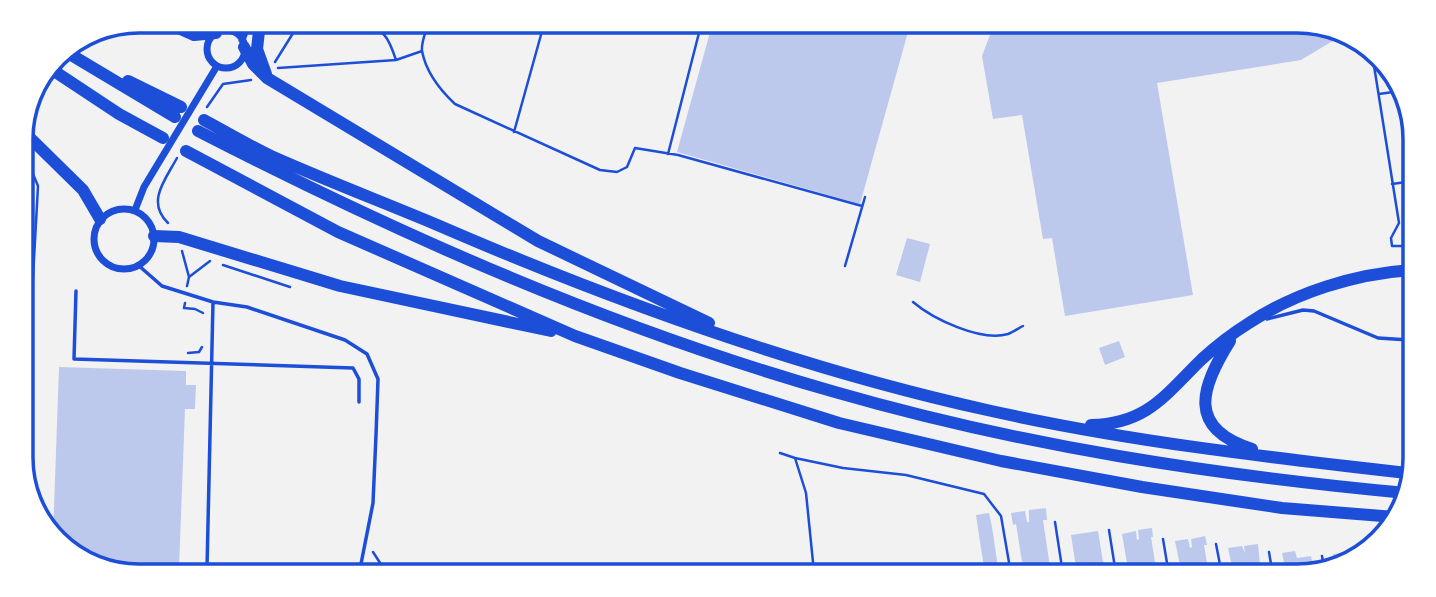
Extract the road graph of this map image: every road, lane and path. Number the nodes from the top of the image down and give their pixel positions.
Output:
1 (214, 33) edge
2 (235, 33) edge
3 (246, 33) edge
4 (259, 33) edge
5 (293, 33) edge
6 (382, 33) edge
7 (426, 33) edge
8 (542, 33) edge
9 (699, 33) edge
10 (243, 43) junction
11 (281, 51) dead end
12 (422, 51) junction
13 (74, 56) edge
14 (396, 60) junction
15 (217, 66) junction
16 (1374, 67) edge
17 (57, 73) edge
18 (267, 78) junction
19 (223, 84) dead end
20 (1392, 92) edge
21 (1378, 94) junction
22 (178, 112) dead end
23 (514, 132) junction
24 (163, 138) dead end
25 (33, 141) edge
26 (186, 151) dead end
27 (668, 154) junction
28 (33, 174) edge
29 (1403, 182) edge
30 (1392, 184) junction
31 (864, 197) dead end
32 (862, 206) junction
33 (135, 210) junction
34 (100, 219) junction
35 (154, 236) junction
36 (1403, 246) edge
37 (181, 248) dead end
38 (210, 261) dead end
39 (138, 265) junction
40 (845, 266) dead end
41 (1403, 271) edge
42 (1377, 274) junction
43 (1403, 275) edge
44 (33, 277) edge
45 (189, 277) junction
46 (76, 292) dead end
47 (186, 294) junction
48 (213, 302) junction
49 (913, 302) dead end
50 (204, 320) dead end
51 (1248, 323) junction
52 (1023, 326) dead end
53 (1234, 334) junction
54 (575, 336) junction
55 (1403, 340) edge
56 (204, 346) dead end
57 (188, 362) junction
58 (212, 362) junction
59 (818, 366) junction
60 (359, 402) dead end
61 (1059, 425) junction
62 (780, 453) dead end
63 (795, 458) junction
64 (1280, 458) junction
65 (1402, 472) edge
66 (1397, 492) edge
67 (1385, 516) edge
68 (1055, 522) dead end
69 (1109, 530) dead end
70 (1163, 539) dead end
71 (366, 543) junction
72 (1216, 544) dead end
73 (1269, 552) dead end
74 (1322, 556) dead end
75 (1323, 560) edge
76 (207, 564) edge
77 (361, 564) edge
78 (382, 564) edge
79 (813, 564) edge
80 (1009, 564) edge
81 (1061, 564) edge
82 (1114, 564) edge
83 (1167, 564) edge
84 (1220, 564) edge
85 (1271, 564) edge

1 - 15 street
2 - 10 street
3 - 10 street
4 - 18 highway
5 - 11 path
6 - 14 path
7 - 12 path
8 - 23 path
9 - 27 path
10 - 15 street
10 - 18 highway
12 - 14 path
12 - 23 path
13 - 22 highway
14 - 18 path
15 - 33 street
16 - 21 path
17 - 24 highway
18 - 19 path
18 - 59 highway
20 - 21 path
21 - 30 path
23 - 27 path
25 - 34 highway
26 - 54 highway
27 - 32 path
28 - 44 path
29 - 30 path
30 - 36 path
31 - 32 path
32 - 40 path
33 - 34 street
33 - 35 street
34 - 39 street
35 - 39 street
35 - 54 highway
37 - 45 path
38 - 45 path
39 - 47 lane
41 - 42 highway
42 - 43 highway
42 - 51 highway
45 - 47 path
46 - 57 lane
47 - 48 lane
47 - 50 path
48 - 58 lane
48 - 71 lane
49 - 52 path
51 - 53 highway
51 - 55 lane
53 - 61 highway
53 - 64 highway
54 - 67 highway
56 - 57 path
57 - 58 lane
58 - 60 lane
58 - 76 lane
59 - 61 highway
59 - 66 highway
61 - 64 highway
62 - 63 path
63 - 79 path
63 - 80 path
64 - 65 highway
68 - 81 path
69 - 82 path
70 - 83 path
71 - 77 lane
71 - 78 path
72 - 84 path
73 - 85 path
74 - 75 path

